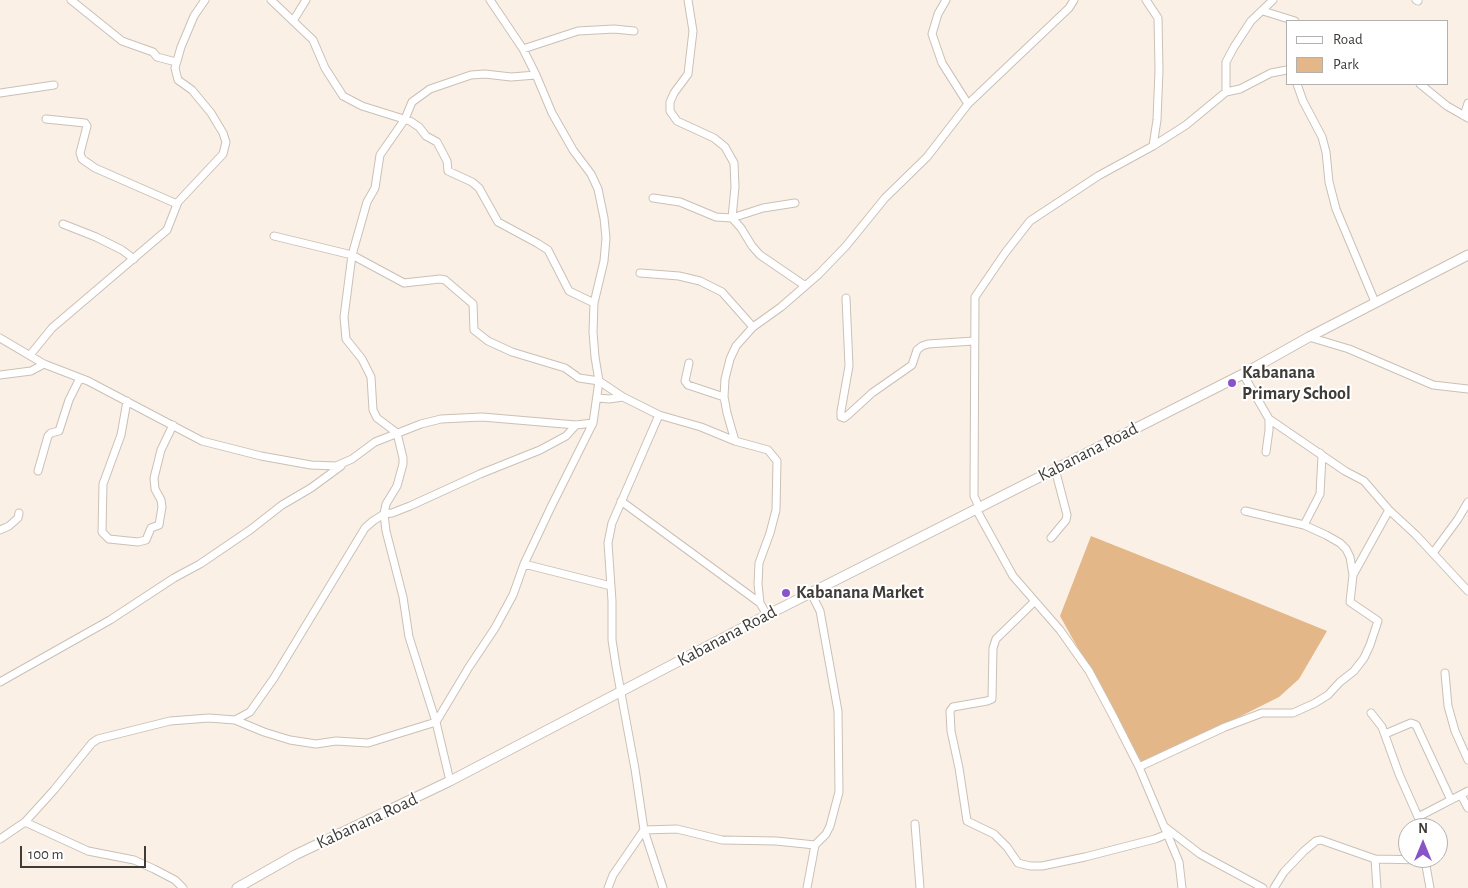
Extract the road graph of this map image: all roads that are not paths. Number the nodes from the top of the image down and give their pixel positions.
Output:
1 (70, 0) edge
2 (205, 0) edge
3 (272, 0) edge
4 (306, 0) edge
5 (490, 0) edge
6 (688, 0) edge
7 (946, 0) edge
8 (1074, 0) edge
9 (1146, 0) edge
10 (1273, 0) edge
11 (1263, 11) junction
12 (1292, 20) edge
13 (293, 21) junction
14 (634, 31) dead end
15 (523, 48) junction
16 (176, 62) junction
17 (1286, 70) edge
18 (536, 74) junction
19 (54, 85) dead end
20 (1297, 85) edge
21 (1421, 85) edge
22 (1226, 92) junction
23 (0, 93) edge
24 (968, 104) junction
25 (1468, 104) edge
26 (1466, 117) edge
27 (46, 119) dead end
28 (405, 119) junction
29 (1153, 146) junction
30 (653, 198) dead end
31 (795, 203) dead end
32 (177, 204) junction
33 (732, 218) junction
34 (63, 224) dead end
35 (274, 236) dead end
36 (352, 255) junction
37 (1468, 255) edge
38 (134, 259) junction
39 (640, 273) dead end
40 (804, 285) junction
41 (846, 298) dead end
42 (1376, 302) junction
43 (594, 303) junction
44 (753, 327) junction
45 (1309, 337) junction
46 (0, 338) edge
47 (974, 341) junction
48 (30, 355) junction
49 (688, 363) dead end
50 (44, 364) junction
51 (1243, 374) junction
52 (0, 375) edge
53 (80, 378) junction
54 (600, 382) junction
55 (1468, 389) edge
56 (623, 397) junction
57 (724, 397) junction
58 (598, 398) junction
59 (127, 401) junction
60 (659, 415) junction
61 (1269, 419) junction
62 (593, 424) junction
63 (173, 425) junction
64 (576, 425) junction
65 (397, 433) junction
66 (735, 441) junction
67 (1318, 451) junction
68 (1266, 452) dead end
69 (352, 460) junction
70 (1055, 469) junction
71 (38, 471) dead end
72 (621, 501) junction
73 (1468, 502) edge
74 (977, 508) junction
75 (1389, 510) junction
76 (1245, 511) dead end
77 (19, 512) dead end
78 (384, 514) junction
79 (1304, 524) junction
80 (0, 530) edge
81 (1051, 538) dead end
82 (1433, 553) junction
83 (524, 564) junction
84 (1352, 575) junction
85 (611, 586) junction
86 (1468, 591) edge
87 (811, 593) junction
88 (1034, 602) junction
89 (760, 603) junction
90 (767, 615) junction
91 (1445, 673) dead end
92 (0, 682) edge
93 (621, 691) junction
94 (1371, 713) dead end
95 (234, 720) junction
96 (436, 722) junction
97 (1385, 734) junction
98 (1468, 760) edge
99 (1139, 767) junction
100 (450, 781) junction
101 (1464, 793) edge
102 (1451, 800) junction
103 (1468, 808) edge
104 (1418, 817) joint
105 (25, 822) junction
106 (915, 824) dead end
107 (644, 830) junction
108 (1166, 830) junction
109 (0, 838) edge
110 (816, 845) junction
111 (1375, 859) junction
112 (1398, 859) edge
113 (1427, 868) edge
114 (183, 888) edge
115 (237, 888) edge
116 (608, 888) edge
117 (663, 888) edge
118 (807, 888) edge
119 (920, 888) edge
120 (1182, 888) edge
121 (1263, 888) edge
122 (1274, 888) edge
123 (1377, 888) edge
124 (1430, 888) edge

1 - 16 street
2 - 16 street
3 - 13 street
4 - 13 street
5 - 15 street
6 - 33 street
7 - 24 street
8 - 24 street
9 - 29 street
10 - 11 street
11 - 12 street
11 - 22 street
13 - 28 street
14 - 15 street
15 - 18 street
16 - 32 street
17 - 22 street
18 - 28 street
18 - 43 street
19 - 23 street
20 - 42 street
21 - 26 street
22 - 29 street
24 - 40 street
25 - 26 street
27 - 32 street
28 - 36 street
28 - 43 street
29 - 47 street
30 - 33 street
31 - 33 street
32 - 38 street
33 - 40 street
34 - 38 street
35 - 36 street
36 - 54 street
36 - 65 street
37 - 42 street, Kabanana Road
38 - 48 street
39 - 44 street
40 - 44 street
41 - 47 street
42 - 45 street, Kabanana Road
43 - 54 street
44 - 57 street
45 - 51 street, Kabanana Road
45 - 55 street
46 - 48 street
47 - 74 street
48 - 50 street
49 - 57 street
50 - 52 street
50 - 53 street
51 - 61 street
51 - 70 street, Kabanana Road
53 - 59 street
53 - 71 street
54 - 56 street
54 - 58 street
56 - 58 street
56 - 60 street
57 - 66 street
58 - 62 street
59 - 63 street
59 - 63 street
60 - 66 street
60 - 72 street
61 - 67 street
61 - 68 street
62 - 64 street
62 - 83 street
63 - 69 street
64 - 65 street
64 - 78 street
65 - 69 street
65 - 78 street
66 - 89 street
67 - 75 street
67 - 79 street
69 - 92 street
70 - 74 street, Kabanana Road
70 - 81 street
72 - 85 street
72 - 89 street
73 - 82 street
74 - 87 street, Kabanana Road
74 - 88 street
75 - 82 street
75 - 84 street
76 - 79 street
77 - 80 street
78 - 95 street
78 - 96 street
79 - 84 street
82 - 86 street
83 - 85 street
83 - 96 street
84 - 99 street
85 - 93 street
87 - 90 street, Kabanana Road
87 - 110 street
88 - 99 street
88 - 108 street
89 - 90 street
90 - 93 street, Kabanana Road
91 - 98 street
93 - 100 street, Kabanana Road
93 - 107 street
94 - 97 street
95 - 96 street
95 - 105 street
96 - 100 street
97 - 102 street
97 - 104 street
99 - 108 street
100 - 115 street, Kabanana Road
101 - 102 street
101 - 103 street
102 - 104 street
105 - 109 street
105 - 114 street
106 - 119 street
107 - 110 street
107 - 116 street
107 - 117 street
108 - 120 street
108 - 121 street
110 - 118 street
111 - 112 street
111 - 122 street
111 - 123 street
113 - 124 street

